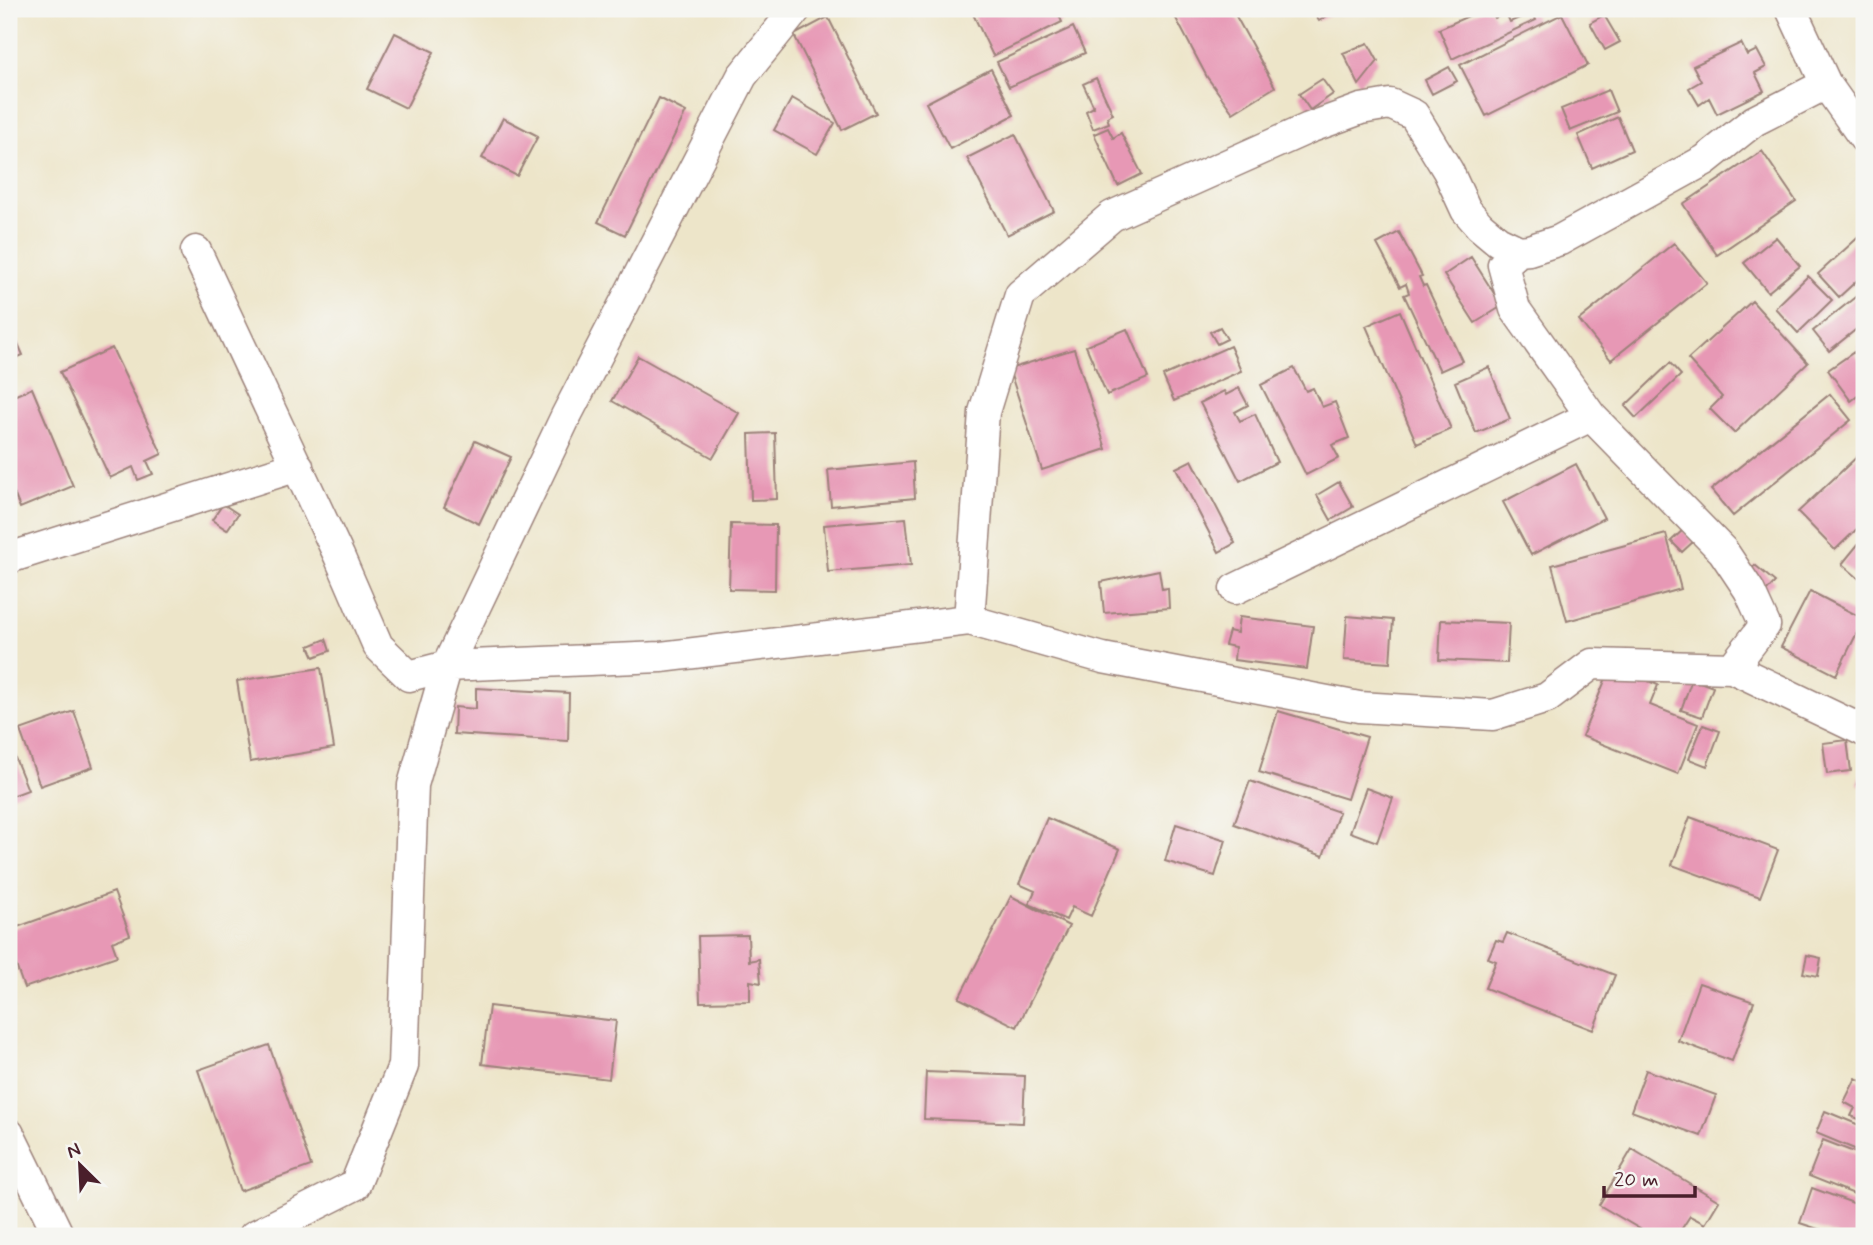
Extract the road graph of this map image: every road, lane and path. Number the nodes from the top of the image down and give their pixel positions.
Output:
1 (796, 9) edge
2 (1791, 9) edge
3 (1826, 84) junction
4 (1864, 138) edge
5 (196, 251) dead end
6 (1520, 251) junction
7 (1591, 416) junction
8 (298, 466) junction
9 (9, 558) edge
10 (1235, 589) dead end
11 (969, 620) junction
12 (447, 666) junction
13 (1732, 668) junction
14 (1864, 731) edge
15 (9, 1134) edge
16 (59, 1236) edge
17 (254, 1236) edge

1 - 12 street
2 - 3 street
3 - 4 street
3 - 6 street
5 - 8 street
6 - 7 street
6 - 11 street
7 - 10 street
7 - 13 street
8 - 9 street
8 - 12 street
11 - 12 street
11 - 13 street
12 - 17 street
13 - 14 street
15 - 16 street

